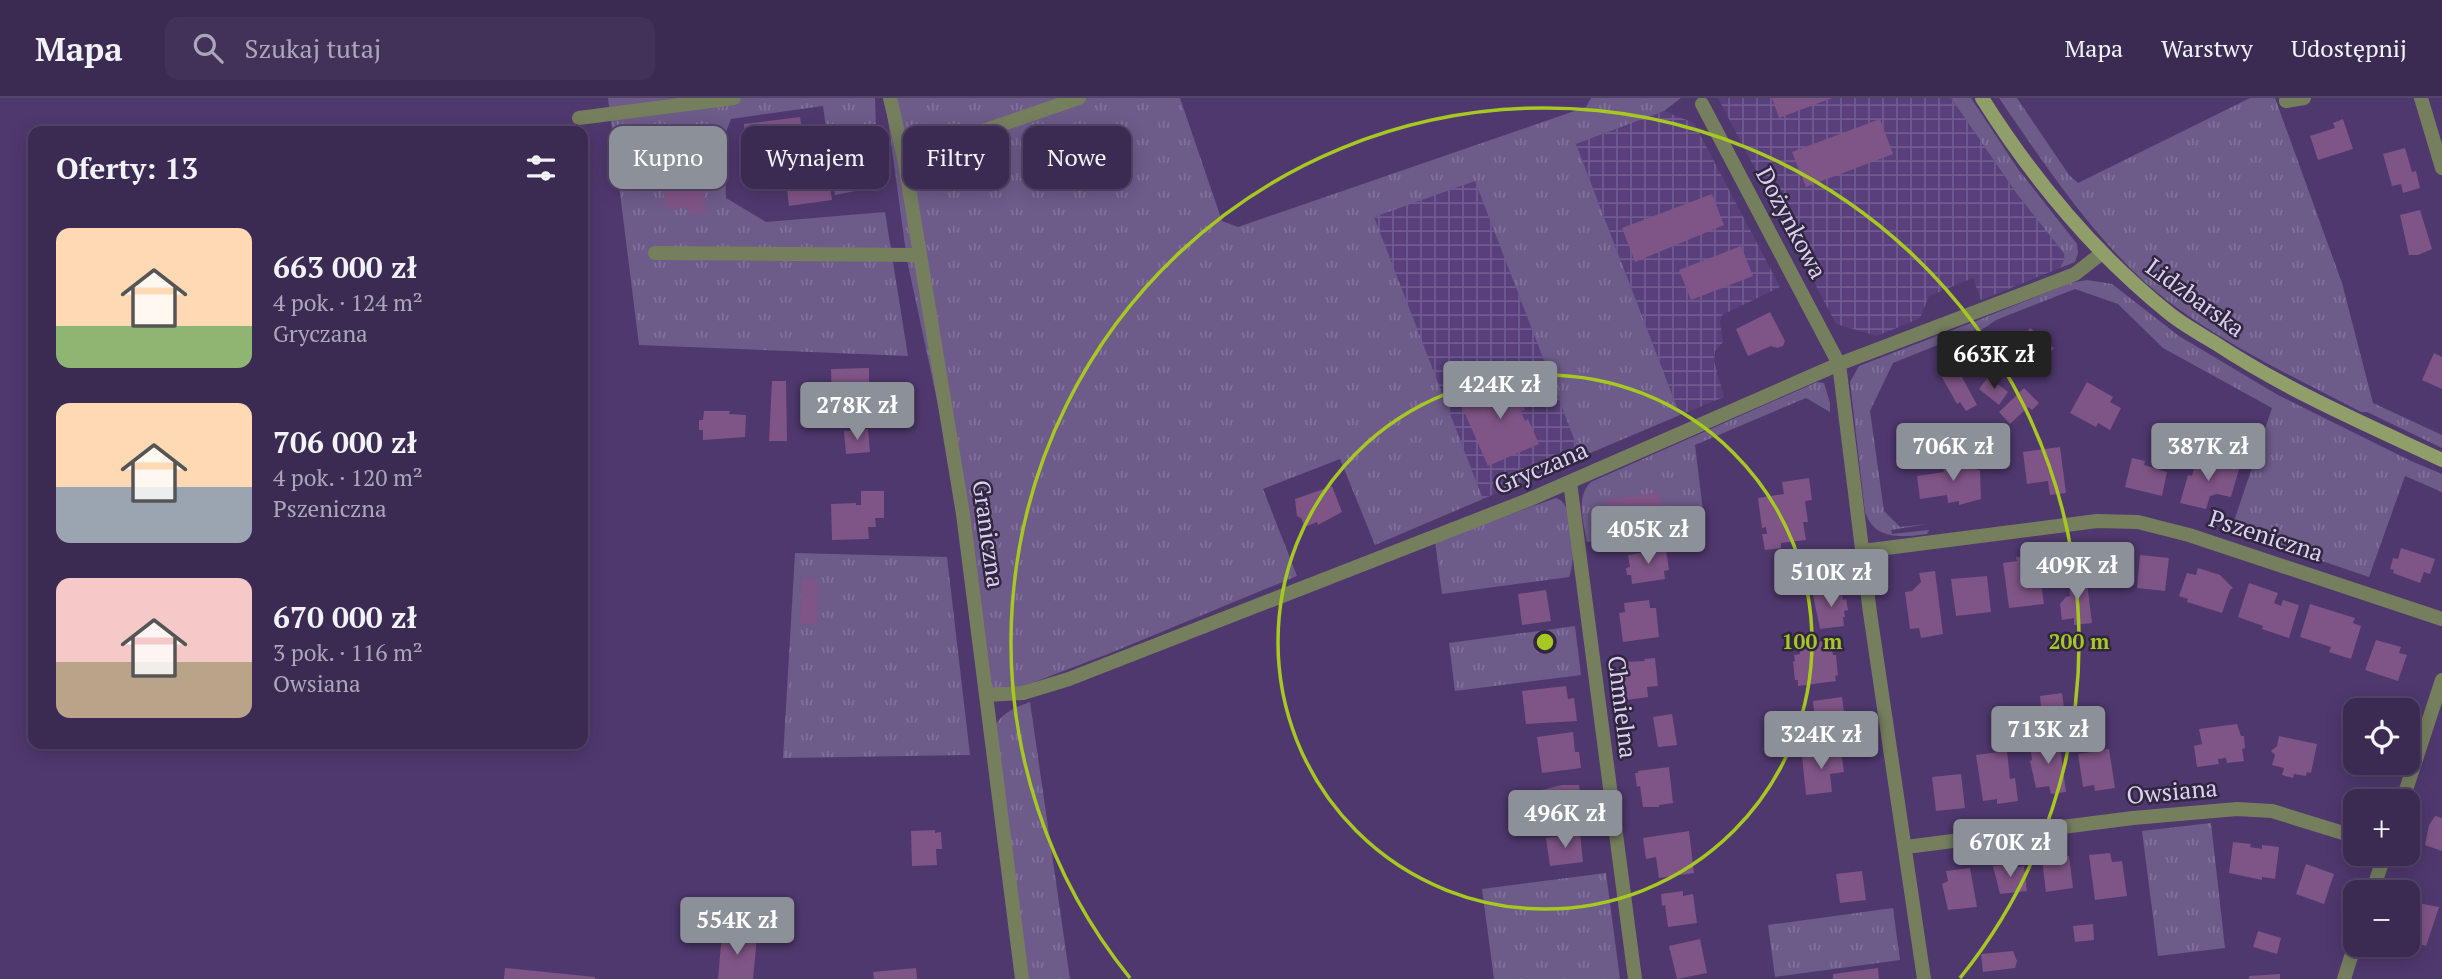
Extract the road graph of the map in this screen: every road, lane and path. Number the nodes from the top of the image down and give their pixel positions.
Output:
1 (734, 98) edge
2 (890, 98) edge
3 (1079, 98) edge
4 (1982, 98) edge
5 (2304, 98) edge
6 (2421, 98) edge
7 (2286, 101) dead end
8 (1702, 104) dead end
9 (579, 118) dead end
10 (997, 126) edge
11 (903, 154) edge
12 (2442, 168) edge
13 (908, 189) edge
14 (655, 253) dead end
15 (2102, 253) junction
16 (918, 255) junction
17 (1839, 364) junction
18 (2442, 460) edge
19 (1570, 482) junction
20 (1863, 551) junction
21 (2442, 620) edge
22 (2442, 680) edge
23 (986, 695) junction
24 (2406, 789) edge
25 (2343, 833) edge
26 (1906, 847) junction
27 (2351, 957) edge
28 (1022, 979) edge
29 (1634, 979) edge
30 (1924, 979) edge
31 (2344, 979) edge

1 - 9 street
2 - 11 street, Graniczna
3 - 10 street
4 - 15 main road, Lidzbarska
5 - 7 street
6 - 12 street
8 - 17 street, Dożynkowa
13 - 16 street, Graniczna
14 - 16 street
15 - 17 street, Gryczana
15 - 18 main road, Lidzbarska
16 - 23 street, Graniczna
17 - 19 street, Gryczana
17 - 20 street
19 - 23 street, Gryczana
19 - 29 street, Chmielna
20 - 21 street, Pszeniczna
20 - 26 street
22 - 24 street
23 - 28 street, Graniczna
25 - 26 street, Owsiana
26 - 30 street
27 - 31 street

